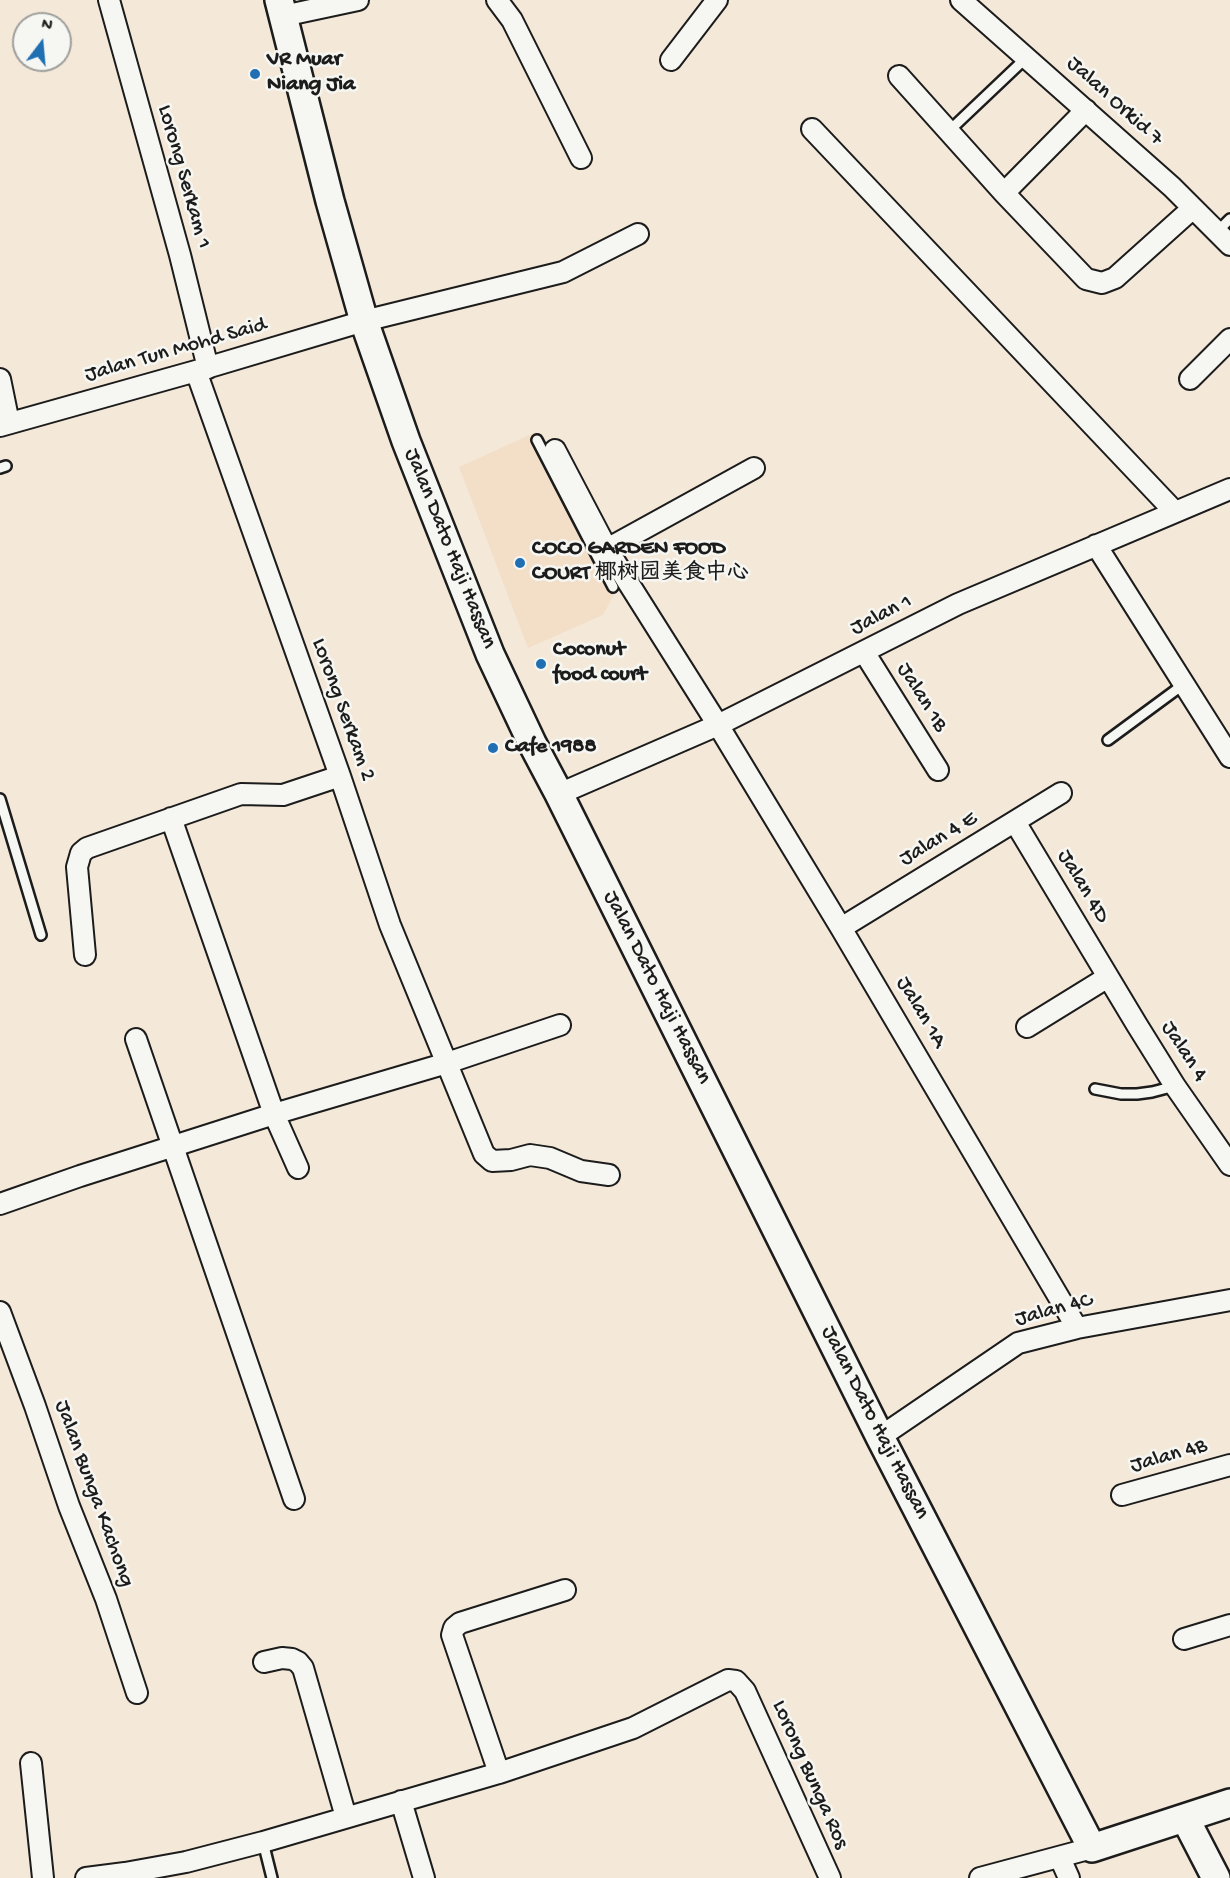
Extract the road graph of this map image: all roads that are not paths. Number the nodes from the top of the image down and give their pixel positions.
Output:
1 (109, 0) edge
2 (358, 0) edge
3 (497, 0) edge
4 (717, 0) edge
5 (961, 0) edge
6 (281, 8) edge
7 (1026, 57) junction
8 (671, 60) dead end
9 (899, 76) dead end
10 (1086, 110) junction
11 (812, 129) dead end
12 (949, 131) junction
13 (581, 158) dead end
14 (1004, 193) junction
15 (1193, 208) junction
16 (1226, 232) edge
17 (638, 234) dead end
18 (364, 321) junction
19 (1230, 339) edge
20 (202, 369) junction
21 (0, 378) edge
22 (1190, 379) dead end
23 (4, 424) edge
24 (537, 440) dead end
25 (555, 450) dead end
26 (754, 468) dead end
27 (569, 489) junction
28 (1230, 489) edge
29 (1174, 511) junction
30 (1096, 545) junction
31 (608, 549) junction
32 (613, 587) dead end
33 (864, 652) junction
34 (1184, 684) junction
35 (718, 725) junction
36 (1108, 740) dead end
37 (1230, 757) edge
38 (938, 770) dead end
39 (340, 776) junction
40 (1060, 793) dead end
41 (559, 794) junction
42 (0, 799) edge
43 (171, 818) junction
44 (1015, 822) junction
45 (5, 835) edge
46 (841, 928) junction
47 (41, 935) dead end
48 (85, 955) dead end
49 (1108, 977) junction
50 (560, 1025) dead end
51 (1137, 1025) joint
52 (1028, 1027) dead end
53 (136, 1039) dead end
54 (447, 1063) junction
55 (1175, 1086) junction
56 (1095, 1089) dead end
57 (274, 1114) junction
58 (173, 1147) junction
59 (1230, 1165) edge
60 (298, 1168) dead end
61 (609, 1175) dead end
62 (0, 1204) edge
63 (1230, 1300) edge
64 (0, 1312) edge
65 (1077, 1328) junction
66 (880, 1437) junction
67 (1230, 1465) edge
68 (1122, 1495) dead end
69 (294, 1499) dead end
70 (565, 1590) dead end
71 (1230, 1625) edge
72 (1184, 1638) dead end
73 (264, 1662) dead end
74 (137, 1693) dead end
75 (31, 1763) dead end
76 (499, 1773) junction
77 (401, 1801) junction
78 (1230, 1803) edge
79 (346, 1817) junction
80 (1185, 1818) junction
81 (263, 1842) junction
82 (1092, 1848) junction
83 (1060, 1858) junction
84 (43, 1878) edge
85 (86, 1878) edge
86 (272, 1878) edge
87 (424, 1878) edge
88 (830, 1878) edge
89 (980, 1878) edge
90 (1068, 1878) edge
91 (1216, 1878) edge

1 - 20 street, Lorong Serkam 1
2 - 6 street
3 - 13 street
4 - 8 street
5 - 7 street, Jalan Orkid 7
6 - 18 street, Jalan Dato Haji Hassan
7 - 10 street, Jalan Orkid 7
7 - 12 lane
9 - 12 street
10 - 14 street
10 - 15 street, Jalan Orkid 7
11 - 29 street
12 - 14 street
14 - 15 street
15 - 16 street, Jalan Orkid 7
17 - 18 street, Jalan Tun Mohd Said
18 - 20 street, Jalan Tun Mohd Said
18 - 41 street, Jalan Dato Haji Hassan
19 - 22 street
20 - 23 street, Jalan Tun Mohd Said
20 - 39 street, Lorong Serkam 2
21 - 23 street
24 - 27 lane
25 - 27 street, Jalan 1A
26 - 31 street
27 - 31 street, Jalan 1A
27 - 32 lane
28 - 29 street, Jalan 1
29 - 30 street, Jalan 1
30 - 33 street, Jalan 1
30 - 34 street
31 - 35 street, Jalan 1A
33 - 35 street, Jalan 1
33 - 38 street, Jalan 1B
34 - 36 lane
34 - 37 street
35 - 41 street, Jalan 1
35 - 46 street, Jalan 1A
39 - 43 street
39 - 54 street, Lorong Serkam 2
40 - 44 street, Jalan 4 E
41 - 66 street, Jalan Dato Haji Hassan
42 - 45 lane
43 - 48 street
43 - 57 street
44 - 46 street, Jalan 4 E
44 - 49 street, Jalan 4D
45 - 47 lane
46 - 65 street, Jalan 1A
49 - 51 street, Jalan 4D
49 - 52 street
50 - 54 street
51 - 55 street, Jalan 4
53 - 58 street
54 - 57 street
54 - 61 street, Lorong Serkam 2
55 - 56 lane
55 - 59 street, Jalan 4
57 - 58 street
57 - 60 street
58 - 62 street
58 - 69 street
63 - 65 street, Jalan 4C
64 - 74 street, Jalan Bunga Kachong
65 - 66 street, Jalan 4C
66 - 82 street, Jalan Dato Haji Hassan
67 - 68 street, Jalan 4B
70 - 76 street
71 - 72 street
73 - 79 street
75 - 84 street
76 - 77 street
76 - 88 street, Lorong Bunga Ros
77 - 79 street
77 - 87 street
78 - 80 street
79 - 81 street
80 - 82 street
80 - 91 street
81 - 85 street
81 - 86 lane
82 - 83 street
83 - 89 street
83 - 90 street

